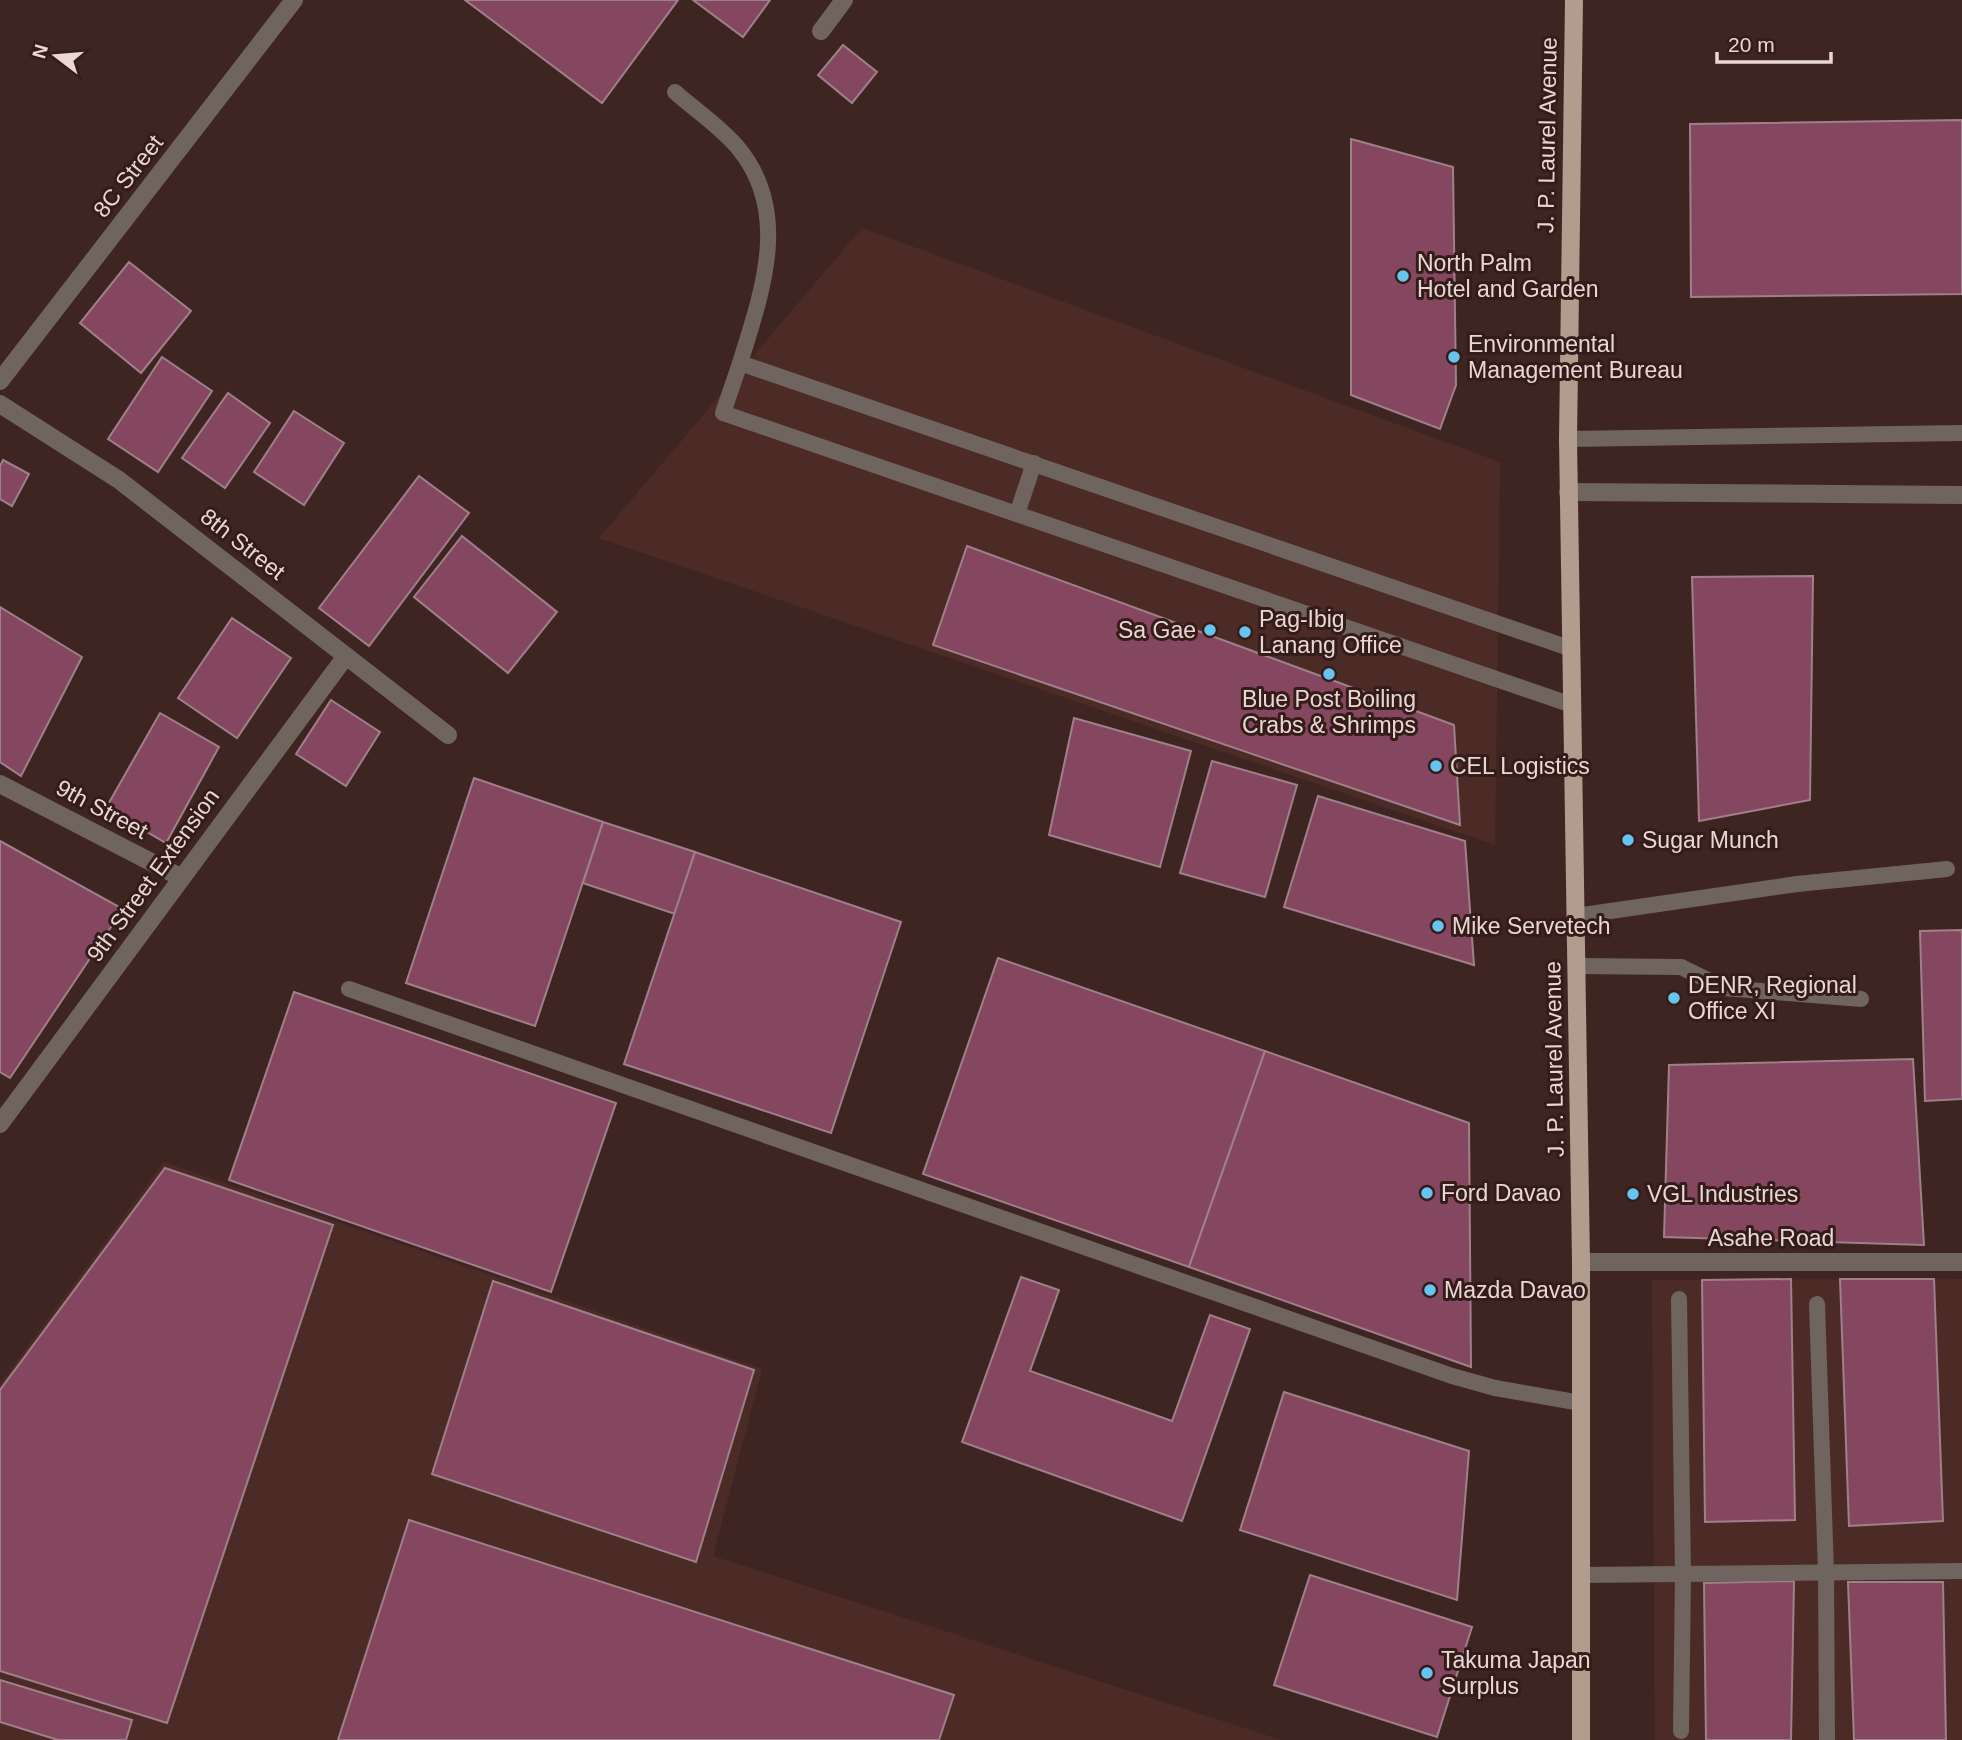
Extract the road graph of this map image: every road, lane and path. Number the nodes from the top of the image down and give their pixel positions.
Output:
1 (294, 0) edge
2 (844, 0) edge
3 (1574, 0) edge
4 (821, 31) dead end
5 (675, 92) dead end
6 (740, 363) junction
7 (0, 381) edge
8 (0, 404) edge
9 (1962, 433) edge
10 (1568, 439) junction
11 (1034, 464) junction
12 (1568, 492) junction
13 (1962, 495) edge
14 (1017, 514) junction
15 (1572, 649) junction
16 (346, 656) junction
17 (1572, 705) junction
18 (448, 735) dead end
19 (0, 784) edge
20 (1947, 869) dead end
21 (182, 878) junction
22 (1576, 916) junction
23 (1576, 966) junction
24 (349, 989) dead end
25 (1861, 999) dead end
26 (3, 1116) edge
27 (1581, 1262) junction
28 (1962, 1262) edge
29 (1679, 1299) dead end
30 (1817, 1304) dead end
31 (1581, 1402) junction
32 (1962, 1571) edge
33 (1826, 1573) junction
34 (1581, 1574) junction
35 (1683, 1575) junction
36 (1681, 1731) dead end
37 (1581, 1740) edge
38 (1827, 1740) edge

1 - 7 street, 8C Street
2 - 4 street
3 - 10 main road, J. P. Laurel Avenue
5 - 6 lane
6 - 11 lane
6 - 14 lane
8 - 16 street, 8th Street
9 - 10 lane
10 - 12 main road, J. P. Laurel Avenue
11 - 14 lane
11 - 15 lane
12 - 13 street
12 - 15 main road, J. P. Laurel Avenue
14 - 17 lane
15 - 17 main road, J. P. Laurel Avenue
16 - 18 street, 8th Street
16 - 21 street, 9th Street Extension
17 - 22 main road, J. P. Laurel Avenue
19 - 21 street, 9th Street
20 - 22 lane
21 - 26 street, 9th Street Extension
22 - 23 main road, J. P. Laurel Avenue
23 - 25 lane
23 - 27 main road, J. P. Laurel Avenue
24 - 31 lane
27 - 28 street, Asahe Road
27 - 31 main road, J. P. Laurel Avenue
29 - 35 lane
30 - 33 lane
31 - 34 main road, J. P. Laurel Avenue
32 - 33 lane
33 - 35 lane
33 - 38 lane
34 - 35 lane
34 - 37 main road, J. P. Laurel Avenue
35 - 36 lane

